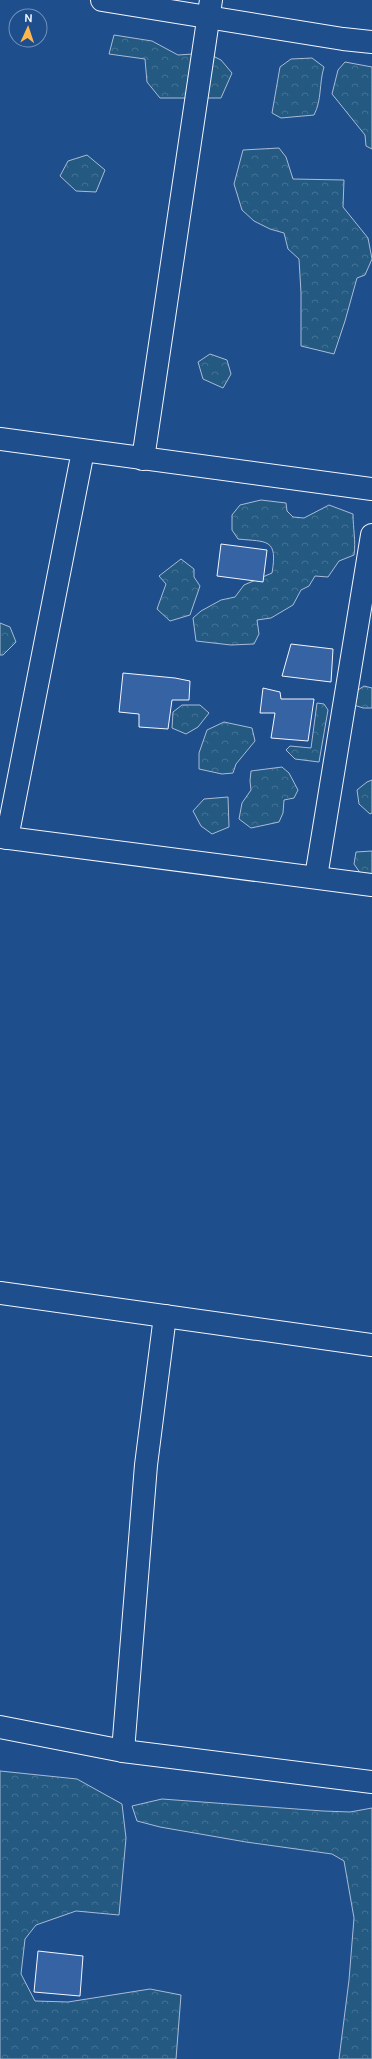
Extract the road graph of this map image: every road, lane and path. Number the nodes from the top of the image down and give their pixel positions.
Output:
1 (102, 0) edge
2 (210, 8) edge
3 (372, 42) edge
4 (0, 439) edge
5 (83, 451) junction
6 (143, 459) junction
7 (372, 489) edge
8 (372, 535) edge
9 (3, 837) edge
10 (316, 877) junction
11 (372, 885) edge
12 (0, 1293) edge
13 (165, 1316) junction
14 (372, 1346) edge
15 (0, 1727) edge
16 (123, 1751) junction
17 (372, 1782) edge

1 - 2 street
2 - 3 street
2 - 6 street
4 - 5 street
5 - 6 street
5 - 9 street
6 - 7 street
8 - 10 street
9 - 10 street
10 - 11 street
12 - 13 street
13 - 14 street
13 - 16 street
15 - 16 street
16 - 17 street

